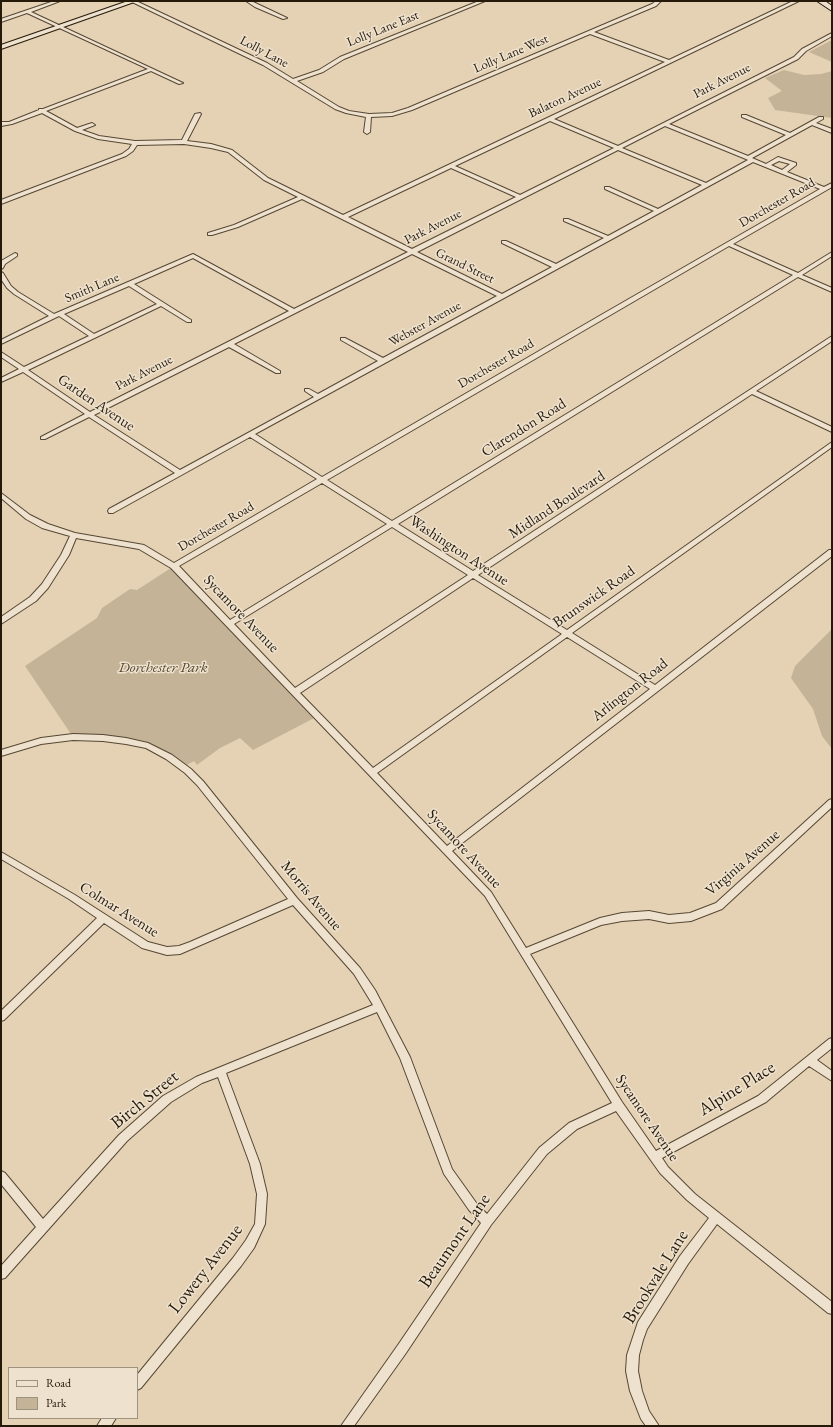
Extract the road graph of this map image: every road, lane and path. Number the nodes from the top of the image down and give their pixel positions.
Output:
1 (58, 1) edge
2 (133, 1) edge
3 (248, 1) edge
4 (482, 1) edge
5 (659, 1) edge
6 (797, 1) edge
7 (820, 1) edge
8 (832, 9) edge
9 (28, 12) junction
10 (285, 18) dead end
11 (1, 21) edge
12 (60, 26) junction
13 (590, 32) junction
14 (832, 34) edge
15 (1, 47) edge
16 (670, 62) junction
17 (150, 70) junction
18 (293, 81) junction
19 (181, 84) dead end
20 (41, 110) junction
21 (198, 114) dead end
22 (369, 116) junction
23 (744, 116) dead end
24 (821, 118) dead end
25 (550, 119) junction
26 (812, 123) junction
27 (1, 124) edge
28 (665, 124) junction
29 (92, 125) dead end
30 (77, 130) junction
31 (832, 131) edge
32 (367, 132) dead end
33 (792, 135) junction
34 (184, 142) junction
35 (135, 143) junction
36 (619, 148) junction
37 (750, 159) junction
38 (451, 166) junction
39 (766, 166) junction
40 (783, 172) junction
41 (706, 185) junction
42 (832, 185) edge
43 (607, 188) dead end
44 (824, 189) junction
45 (302, 197) junction
46 (520, 197) junction
47 (1, 202) edge
48 (659, 210) junction
49 (344, 217) junction
50 (566, 220) dead end
51 (210, 234) dead end
52 (608, 238) junction
53 (504, 242) dead end
54 (728, 244) junction
55 (411, 252) junction
56 (832, 254) edge
57 (15, 255) dead end
58 (555, 266) junction
59 (1, 268) edge
60 (1, 274) edge
61 (798, 275) junction
62 (130, 284) junction
63 (832, 290) edge
64 (502, 296) junction
65 (161, 304) junction
66 (293, 312) junction
67 (57, 315) junction
68 (189, 321) dead end
69 (93, 337) junction
70 (832, 338) edge
71 (343, 339) dead end
72 (1, 342) edge
73 (230, 344) junction
74 (1, 354) edge
75 (383, 361) junction
76 (23, 369) junction
77 (278, 372) dead end
78 (1, 380) edge
79 (307, 390) dead end
80 (752, 391) junction
81 (317, 396) junction
82 (90, 415) junction
83 (832, 430) edge
84 (250, 434) junction
85 (42, 438) dead end
86 (832, 444) edge
87 (178, 472) junction
88 (322, 479) junction
89 (1, 496) edge
90 (111, 510) dead end
91 (393, 524) junction
92 (74, 535) junction
93 (832, 552) edge
94 (174, 566) junction
95 (473, 576) junction
96 (1, 621) edge
97 (229, 624) junction
98 (566, 633) junction
99 (654, 689) junction
100 (295, 692) junction
101 (1, 753) edge
102 (372, 773) junction
103 (832, 802) edge
104 (446, 851) junction
105 (1, 855) edge
106 (294, 900) junction
107 (103, 918) junction
108 (524, 953) junction
109 (378, 1007) junction
110 (1, 1017) edge
111 (832, 1042) edge
112 (810, 1061) junction
113 (221, 1072) junction
114 (832, 1077) edge
115 (618, 1105) junction
116 (654, 1157) junction
117 (1, 1176) edge
118 (716, 1217) junction
119 (487, 1222) junction
120 (43, 1227) junction
121 (1, 1274) edge
122 (832, 1309) edge
123 (138, 1383) edge
124 (347, 1426) edge
125 (653, 1426) edge

1 - 9 street
2 - 12 street
2 - 18 street, Lolly Lane
3 - 10 street
4 - 18 street, Lolly Lane East
5 - 13 street, Lolly Lane West
6 - 16 street, Balaton Avenue
7 - 8 street
9 - 11 street
9 - 12 street
12 - 15 street
12 - 17 street
13 - 16 street
13 - 22 street, Lolly Lane West
14 - 28 street, Park Avenue
16 - 25 street, Balaton Avenue
17 - 19 street
17 - 20 street
18 - 22 street, Lolly Lane
20 - 27 street
20 - 30 street
21 - 34 street
22 - 32 street
23 - 33 street
24 - 26 street, Webster Avenue
25 - 36 street
25 - 38 street, Balaton Avenue
26 - 31 street
26 - 33 street, Webster Avenue
28 - 36 street, Park Avenue
28 - 37 street
29 - 30 street
30 - 35 street
33 - 37 street, Webster Avenue
34 - 35 street
34 - 45 street
35 - 47 street
36 - 41 street
36 - 46 street, Park Avenue
37 - 39 street
37 - 41 street, Webster Avenue
38 - 46 street
38 - 49 street, Balaton Avenue
39 - 40 street
39 - 40 street
40 - 44 street
41 - 48 street, Webster Avenue
42 - 44 street, Dorchester Road
43 - 48 street
44 - 54 street, Dorchester Road
45 - 49 street, Grand Street
45 - 51 street
46 - 55 street, Park Avenue
48 - 52 street, Webster Avenue
49 - 55 street, Grand Street
50 - 52 street
52 - 58 street, Webster Avenue
53 - 58 street
54 - 61 street
54 - 88 street, Dorchester Road
55 - 64 street, Grand Street
55 - 66 street, Park Avenue
56 - 61 street, Clarendon Road
57 - 59 street
58 - 64 street, Webster Avenue
60 - 67 street
61 - 63 street
61 - 91 street, Clarendon Road
62 - 65 street
62 - 66 street, Smith Lane
62 - 67 street, Smith Lane
64 - 75 street, Webster Avenue
65 - 68 street
65 - 69 street
66 - 73 street, Park Avenue
67 - 69 street
67 - 72 street, Smith Lane
69 - 76 street
70 - 80 street, Midland Boulevard
71 - 75 street
73 - 77 street
73 - 82 street, Park Avenue
74 - 76 street, Garden Avenue
75 - 81 street, Webster Avenue
76 - 78 street
76 - 82 street, Garden Avenue
79 - 81 street
80 - 83 street
80 - 95 street, Midland Boulevard
81 - 84 street, Webster Avenue
82 - 85 street, Park Avenue
82 - 87 street, Garden Avenue
84 - 87 street, Webster Avenue
84 - 88 street, Washington Avenue
86 - 98 street, Brunswick Road
87 - 90 street, Webster Avenue
88 - 91 street, Washington Avenue
88 - 94 street, Dorchester Road
89 - 92 street, Sycamore Avenue
91 - 95 street, Washington Avenue
91 - 97 street, Clarendon Road
92 - 94 street, Sycamore Avenue
92 - 96 street
93 - 99 street, Arlington Road
94 - 97 street, Sycamore Avenue
95 - 98 street, Washington Avenue
95 - 100 street, Midland Boulevard
97 - 100 street, Sycamore Avenue
98 - 99 street, Washington Avenue
98 - 102 street, Brunswick Road
99 - 104 street, Arlington Road
100 - 102 street, Sycamore Avenue
101 - 106 street, Morris Avenue
102 - 104 street, Sycamore Avenue
103 - 108 street, Virginia Avenue
104 - 108 street, Sycamore Avenue
105 - 107 street, Colmar Avenue
106 - 107 street, Colmar Avenue
106 - 109 street, Morris Avenue
107 - 110 street
108 - 115 street, Sycamore Avenue
109 - 113 street, Birch Street
109 - 119 street, Morris Avenue
111 - 112 street, Alpine Place
112 - 114 street
112 - 116 street, Alpine Place
113 - 120 street, Birch Street
113 - 123 street, Lowery Avenue
115 - 116 street, Sycamore Avenue
115 - 119 street, Beaumont Lane
116 - 118 street, Sycamore Avenue
117 - 120 street
118 - 122 street, Sycamore Avenue
118 - 125 street, Brookvale Lane
119 - 124 street, Beaumont Lane
120 - 121 street, Birch Street

